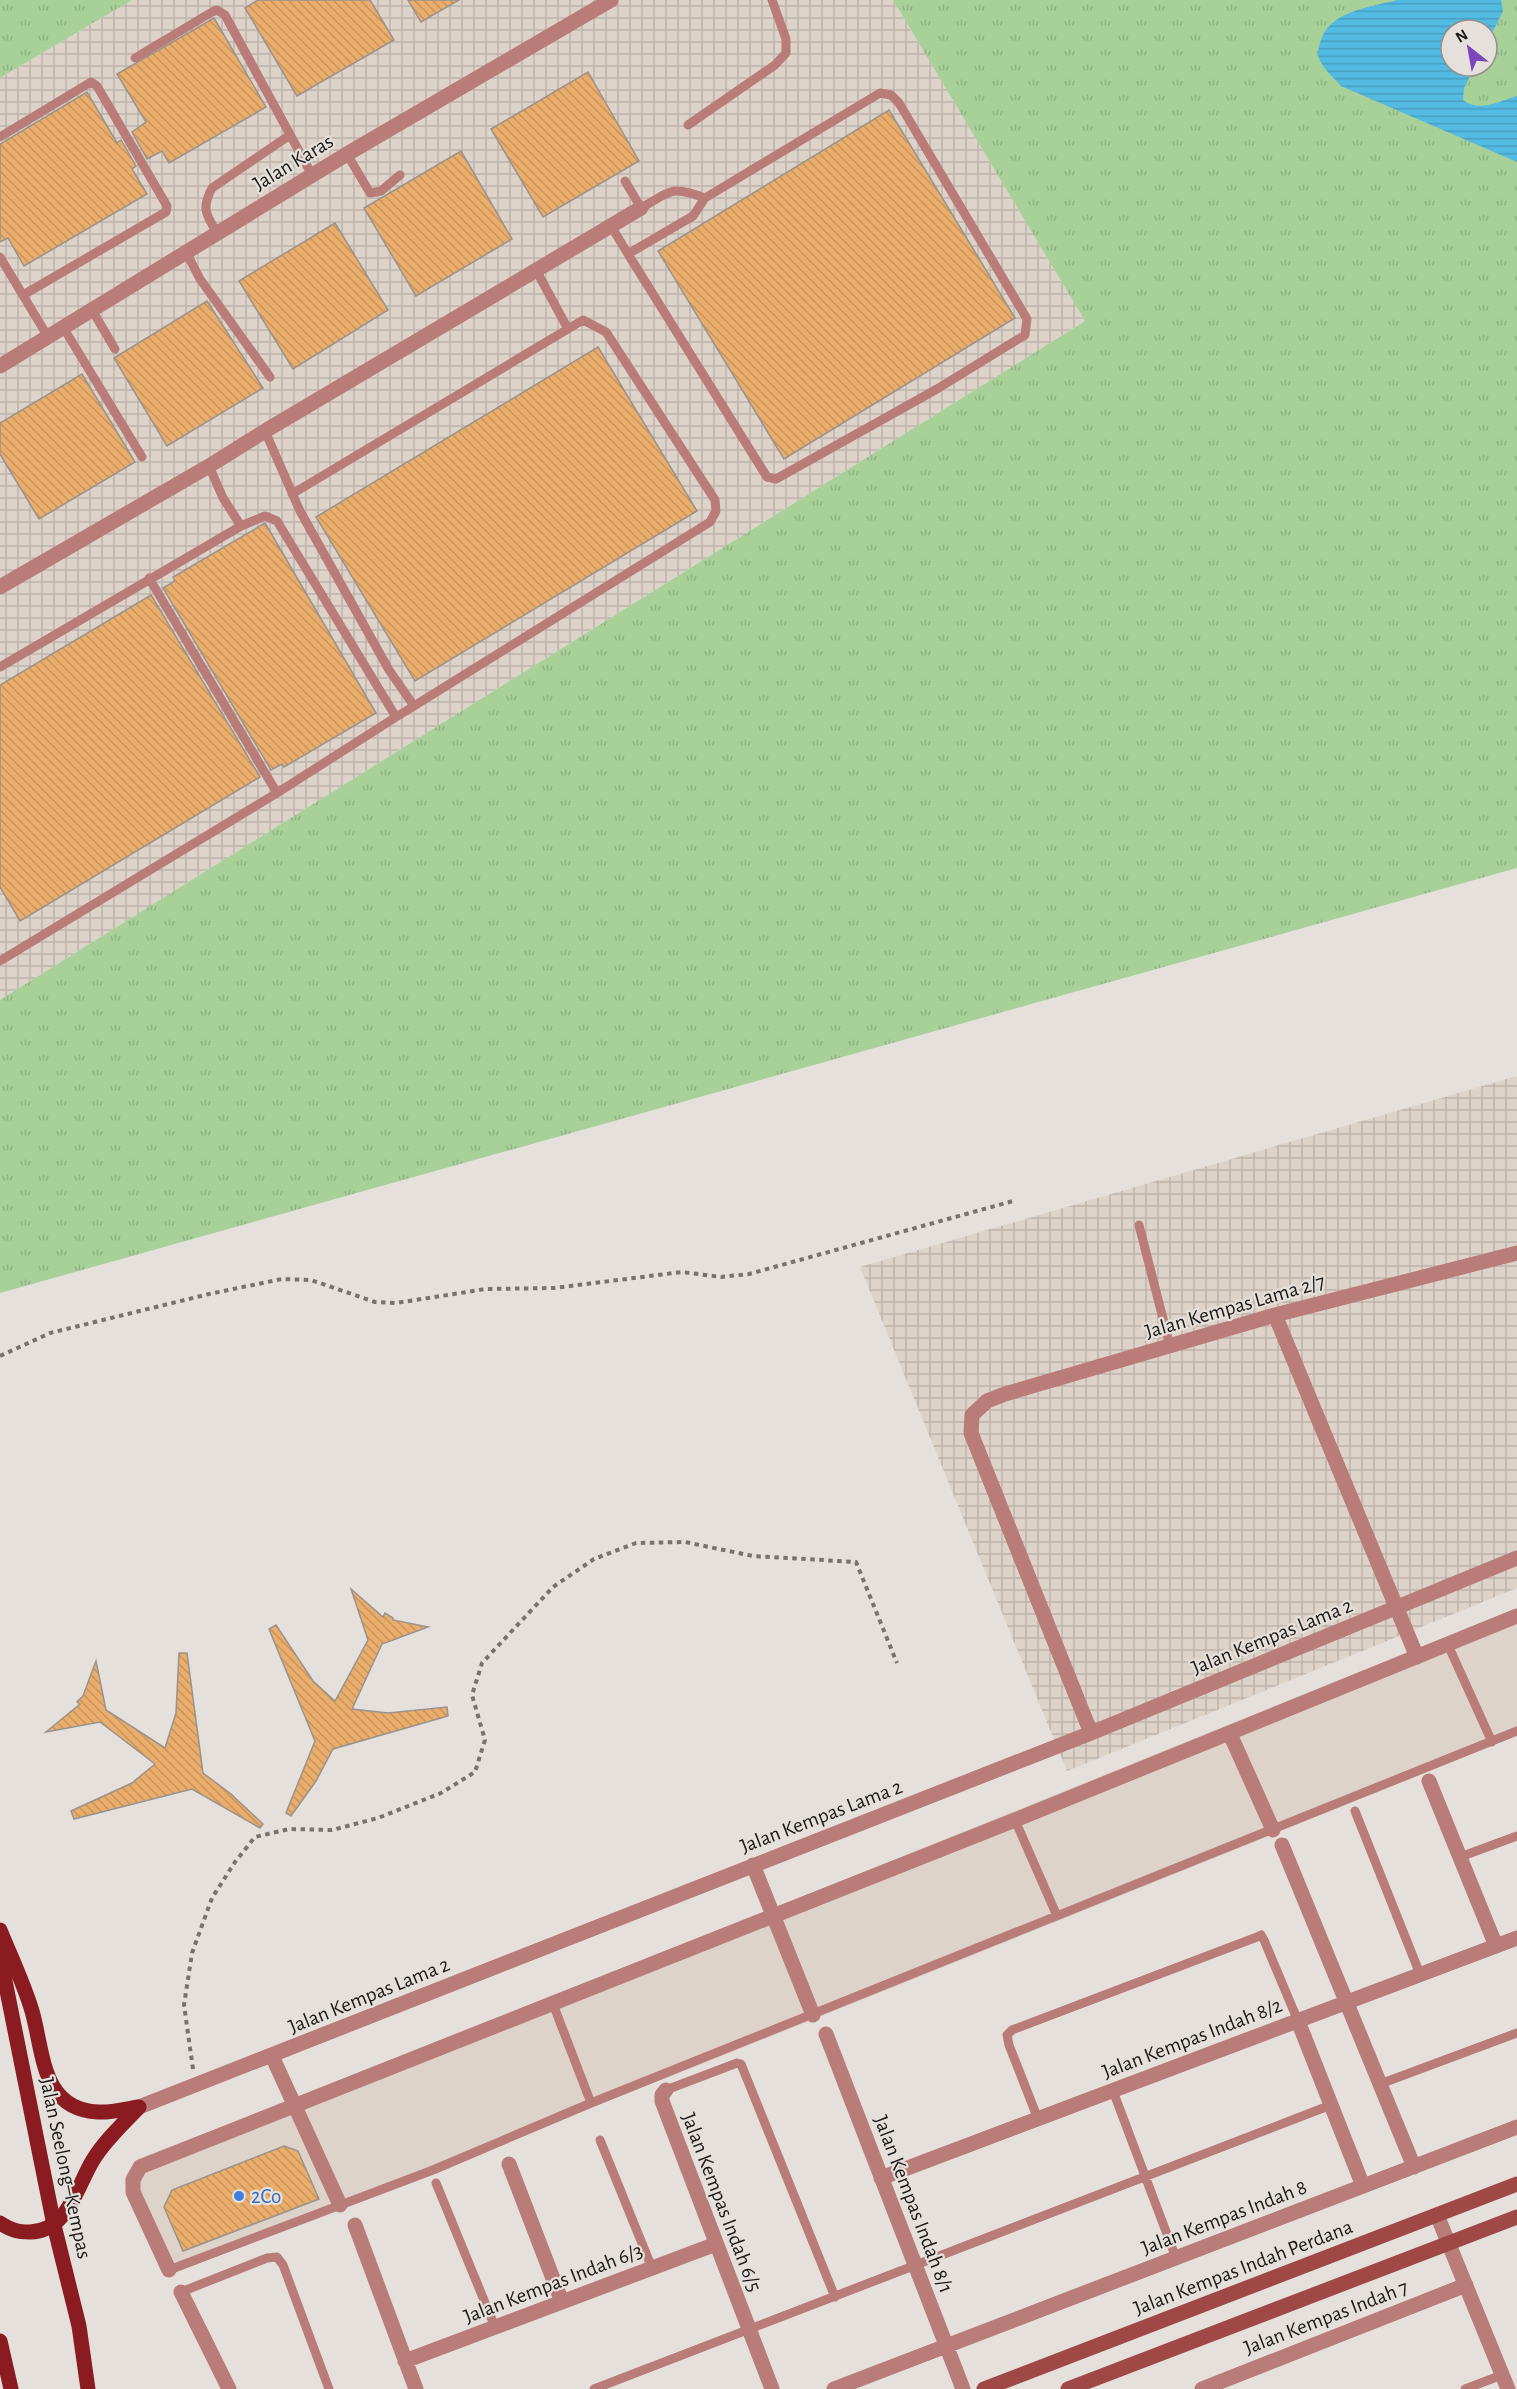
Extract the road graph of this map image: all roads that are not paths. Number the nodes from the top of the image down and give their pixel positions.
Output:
1 (610, 0) edge
2 (772, 0) edge
3 (135, 58) dead end
4 (688, 125) dead end
5 (290, 135) junction
6 (0, 137) edge
7 (347, 154) junction
8 (312, 175) junction
9 (400, 175) dead end
10 (625, 181) dead end
11 (705, 198) junction
12 (641, 208) junction
13 (611, 226) junction
14 (217, 233) junction
15 (186, 252) junction
16 (628, 254) junction
17 (0, 257) edge
18 (536, 270) junction
19 (23, 295) junction
20 (92, 310) junction
21 (63, 327) junction
22 (568, 329) junction
23 (48, 337) junction
24 (115, 349) dead end
25 (0, 366) edge
26 (270, 376) dead end
27 (265, 431) junction
28 (142, 457) dead end
29 (209, 466) junction
30 (292, 494) junction
31 (241, 526) junction
32 (149, 578) junction
33 (0, 587) edge
34 (0, 667) edge
35 (414, 706) junction
36 (396, 717) junction
37 (277, 793) junction
38 (0, 962) edge
39 (1139, 1225) dead end
40 (1517, 1253) edge
41 (1275, 1315) junction
42 (1170, 1346) junction
43 (1517, 1558) edge
44 (1397, 1606) junction
45 (1517, 1616) edge
46 (1448, 1645) junction
47 (1417, 1657) junction
48 (1517, 1731) edge
49 (1091, 1733) junction
50 (1230, 1734) junction
51 (1492, 1742) junction
52 (1429, 1781) dead end
53 (1355, 1811) dead end
54 (1015, 1820) junction
55 (1273, 1830) junction
56 (1517, 1836) edge
57 (1282, 1845) dead end
58 (1460, 1857) junction
59 (753, 1866) junction
60 (772, 1916) junction
61 (1057, 1916) junction
62 (0, 1930) edge
63 (1517, 1938) edge
64 (1496, 1946) junction
65 (0, 1956) edge
66 (1420, 1974) junction
67 (1347, 2002) junction
68 (553, 2004) junction
69 (813, 2014) junction
70 (1298, 2020) junction
71 (1517, 2033) edge
72 (826, 2034) dead end
73 (272, 2056) junction
74 (1380, 2084) junction
75 (666, 2090) joint
76 (1113, 2091) junction
77 (591, 2103) junction
78 (1331, 2105) junction
79 (138, 2107) junction
80 (296, 2107) junction
81 (1038, 2119) junction
82 (1517, 2127) edge
83 (600, 2140) dead end
84 (509, 2164) dead end
85 (1414, 2167) junction
86 (1146, 2177) junction
87 (881, 2178) junction
88 (436, 2183) dead end
89 (1517, 2184) edge
90 (1363, 2187) junction
91 (340, 2205) junction
92 (1437, 2215) junction
93 (1517, 2217) edge
94 (0, 2223) edge
95 (355, 2225) dead end
96 (54, 2226) junction
97 (1448, 2243) junction
98 (716, 2244) junction
99 (1176, 2258) junction
100 (915, 2266) junction
101 (652, 2268) junction
102 (170, 2271) joint
103 (1466, 2285) junction
104 (181, 2292) joint
105 (835, 2297) junction
106 (562, 2302) junction
107 (495, 2327) junction
108 (749, 2330) junction
109 (0, 2341) edge
110 (946, 2346) junction
111 (405, 2361) junction
112 (1505, 2382) edge
113 (11, 2389) edge
114 (88, 2389) edge
115 (228, 2389) edge
116 (329, 2389) edge
117 (416, 2389) edge
118 (594, 2389) edge
119 (772, 2389) edge
120 (834, 2389) edge
121 (963, 2389) edge
122 (984, 2389) edge
123 (1068, 2389) edge
124 (1202, 2389) edge
125 (1465, 2389) edge

1 - 7 street, Jalan Karas
2 - 4 lane
3 - 5 lane
5 - 8 lane
5 - 14 lane
6 - 19 lane
7 - 8 street, Jalan Karas
7 - 9 lane
8 - 14 street, Jalan Karas
10 - 12 lane
11 - 12 lane
11 - 16 lane
11 - 16 lane
12 - 13 street
13 - 16 lane
13 - 18 street
14 - 15 street, Jalan Karas
15 - 20 street, Jalan Karas
15 - 26 lane
17 - 19 lane
18 - 22 lane
18 - 27 street
19 - 23 lane
20 - 21 street, Jalan Karas
20 - 24 lane
21 - 23 street, Jalan Karas
21 - 28 lane
22 - 30 lane
22 - 35 lane
23 - 25 street, Jalan Karas
27 - 29 street
27 - 30 lane
29 - 31 lane
29 - 33 street
30 - 35 lane
31 - 32 lane
31 - 36 lane
32 - 34 lane
32 - 37 lane
35 - 36 lane
36 - 37 lane
37 - 38 lane
39 - 42 lane
40 - 41 street, Jalan Kempas Lama 2/7
41 - 42 street, Jalan Kempas Lama 2/7
41 - 44 street
42 - 49 street, Jalan Kempas Lama 2/7
43 - 44 street, Jalan Kempas Lama 2
44 - 47 street
44 - 49 street, Jalan Kempas Lama 2
45 - 46 street
46 - 47 street
46 - 51 lane
47 - 50 street
48 - 51 lane
49 - 59 street, Jalan Kempas Lama 2
50 - 54 street
50 - 55 street
51 - 55 lane
52 - 58 street
53 - 66 lane
54 - 60 street
54 - 61 lane
55 - 61 lane
56 - 58 lane
57 - 67 street
58 - 64 street
59 - 60 street
59 - 73 street, Jalan Kempas Lama 2
60 - 68 street
60 - 69 street
61 - 69 lane
62 - 79 main road
63 - 64 street, Jalan Kempas Indah 8/2
64 - 66 street, Jalan Kempas Indah 8/2
65 - 96 main road, Jalan Seelong–Kempas
66 - 67 street, Jalan Kempas Indah 8/2
67 - 70 street, Jalan Kempas Indah 8/2
67 - 74 street
68 - 77 lane
68 - 80 street
69 - 77 lane
70 - 76 street, Jalan Kempas Indah 8/2
70 - 78 street
70 - 81 lane
71 - 74 lane
72 - 87 street, Jalan Kempas Indah 8/1
73 - 79 street, Jalan Kempas Lama 2
73 - 80 street
74 - 85 street
75 - 98 street, Jalan Kempas Indah 6/5
75 - 105 lane
76 - 81 street, Jalan Kempas Indah 8/2
76 - 86 lane
77 - 91 lane
78 - 86 lane
78 - 90 street
79 - 96 main road
80 - 91 street
80 - 102 street
81 - 87 street, Jalan Kempas Indah 8/2
82 - 85 street, Jalan Kempas Indah 8
83 - 101 lane
84 - 106 street
85 - 90 street, Jalan Kempas Indah 8
86 - 99 lane
86 - 100 lane
87 - 100 street, Jalan Kempas Indah 8/1
88 - 107 lane
89 - 92 street, Jalan Kempas Indah Perdana
90 - 99 street, Jalan Kempas Indah 8
91 - 102 lane
92 - 97 street
92 - 122 street, Jalan Kempas Indah Perdana
93 - 97 street
94 - 96 main road
95 - 111 street
96 - 114 main road, Jalan Seelong–Kempas
97 - 103 street
97 - 123 street
98 - 101 street, Jalan Kempas Indah 6/3
98 - 108 street, Jalan Kempas Indah 6/5
99 - 110 street, Jalan Kempas Indah 8
100 - 105 lane
100 - 110 street, Jalan Kempas Indah 8/1
101 - 106 street, Jalan Kempas Indah 6/3
103 - 112 street
103 - 124 street, Jalan Kempas Indah 7
104 - 115 street
104 - 116 lane
105 - 108 lane
106 - 107 street, Jalan Kempas Indah 6/3
107 - 111 street, Jalan Kempas Indah 6/3
108 - 118 lane
108 - 119 street, Jalan Kempas Indah 6/5
109 - 113 main road
110 - 120 street, Jalan Kempas Indah 8
110 - 121 street, Jalan Kempas Indah 8/1
111 - 117 street
112 - 125 lane

